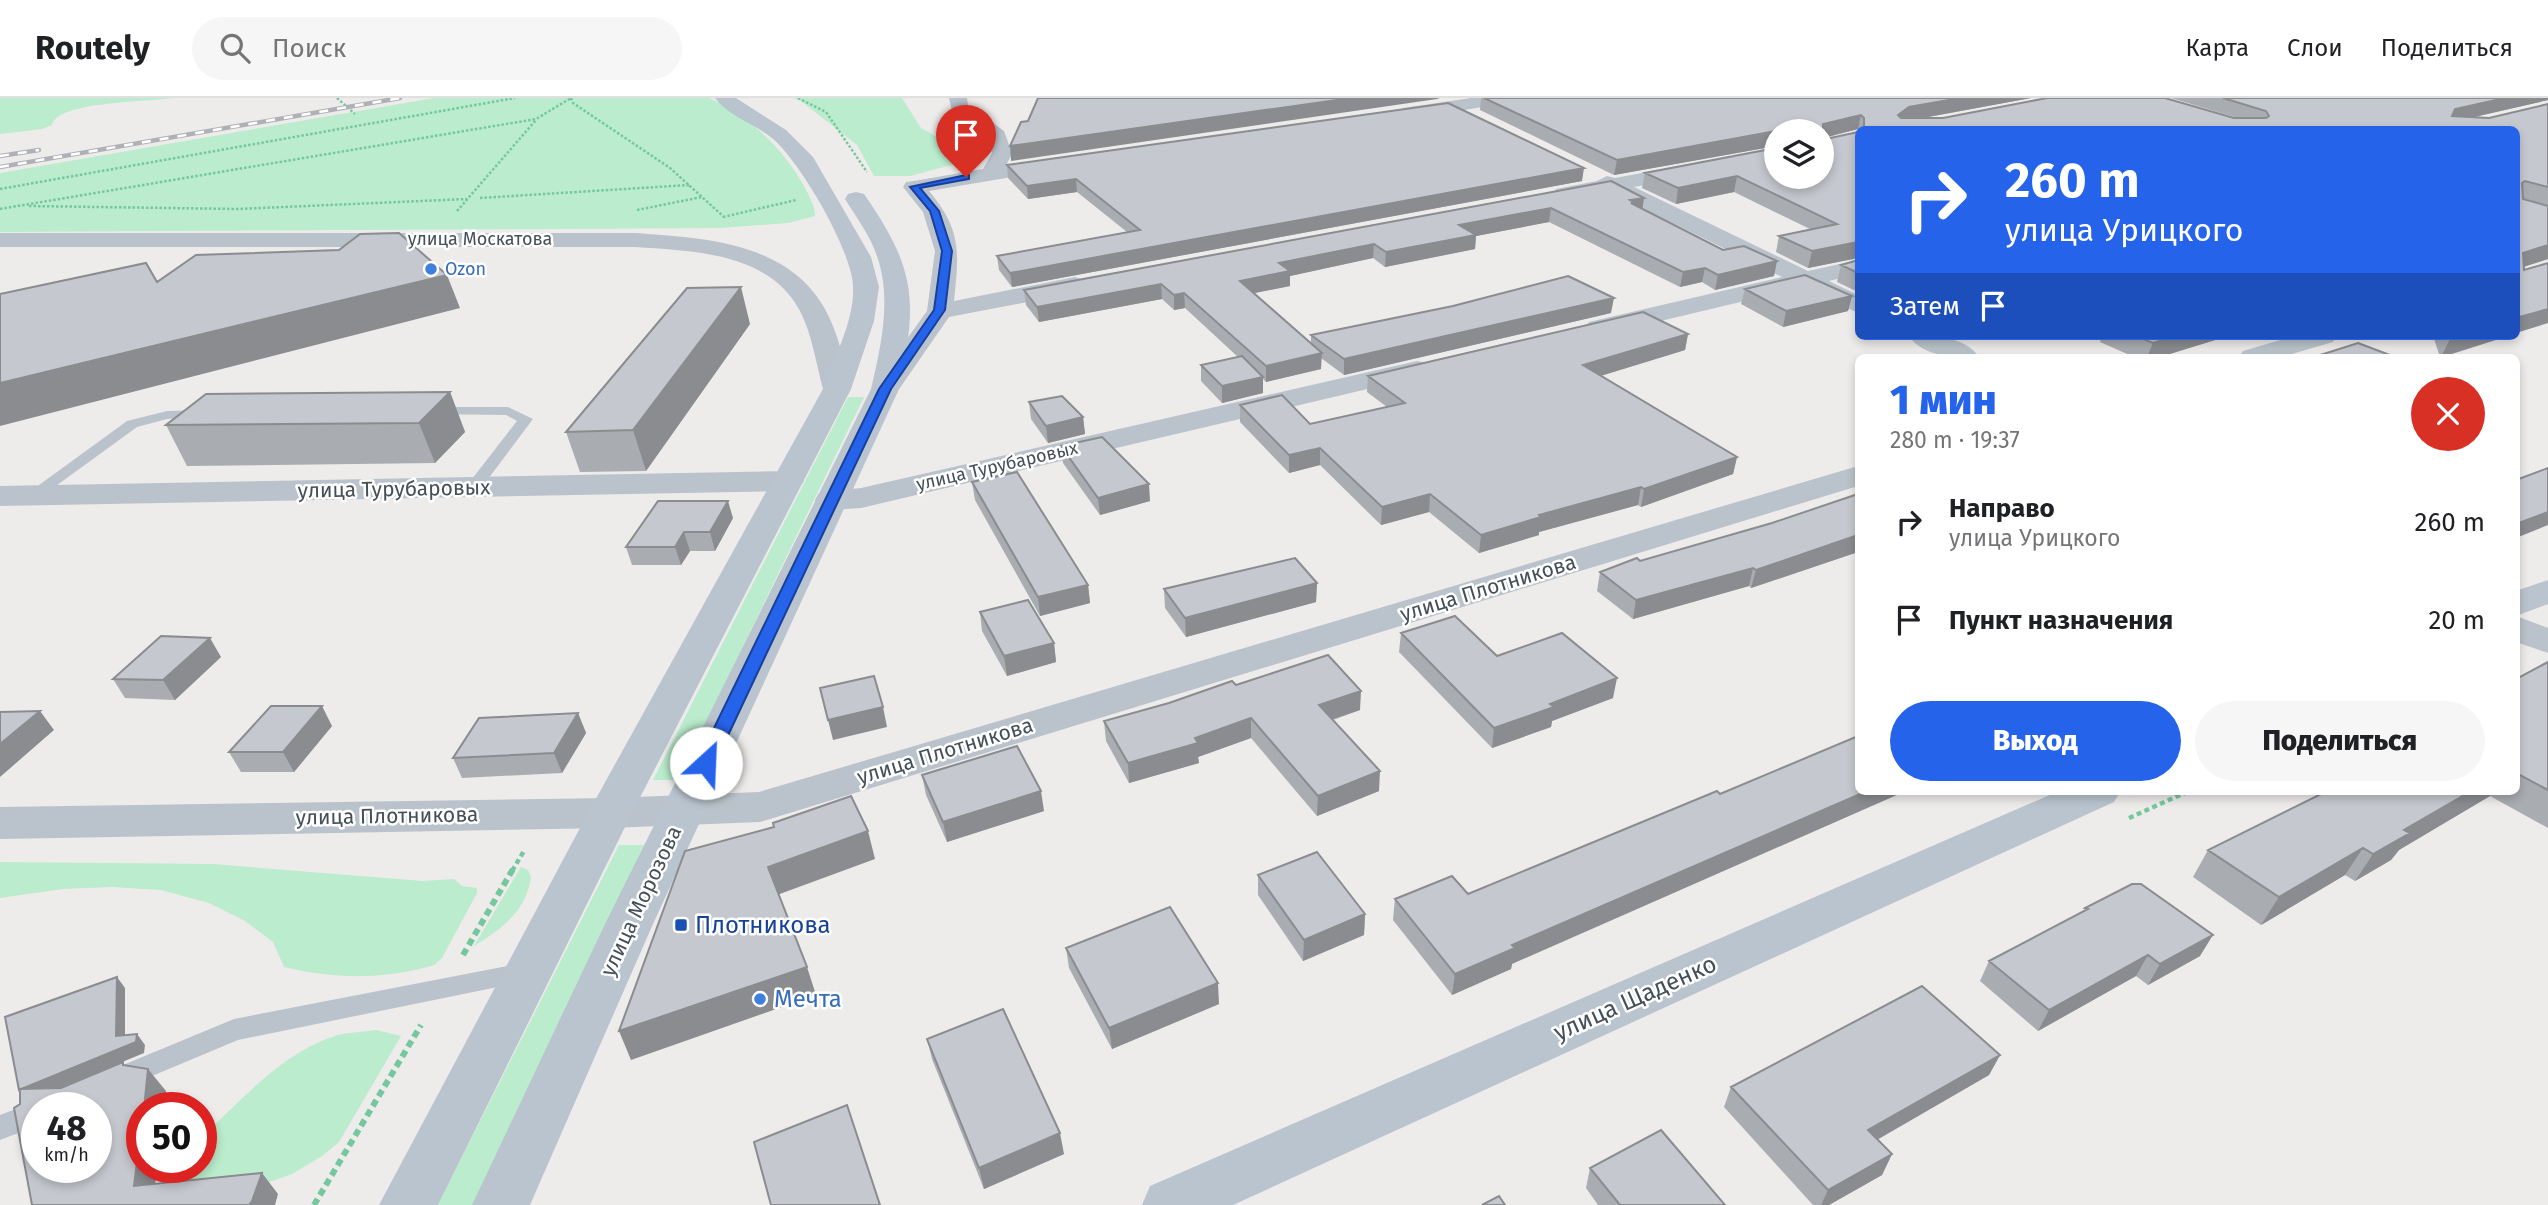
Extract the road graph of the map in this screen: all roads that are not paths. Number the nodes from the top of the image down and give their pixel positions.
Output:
1 (724, 98) edge
2 (750, 98) edge
3 (958, 98) edge
4 (1507, 98) edge
5 (1443, 102) edge
6 (1384, 116) edge
7 (1489, 124) edge
8 (826, 154) dead end
9 (1764, 156) edge
10 (1073, 161) edge
11 (1575, 167) edge
12 (992, 172) junction
13 (1612, 185) junction
14 (834, 186) junction
15 (1545, 197) edge
16 (0, 240) edge
17 (1855, 268) edge
18 (1806, 279) junction
19 (1099, 281) edge
20 (1855, 304) edge
21 (940, 310) junction
22 (1577, 332) edge
23 (1930, 340) edge
24 (2310, 340) edge
25 (1959, 354) edge
26 (2263, 354) edge
27 (1441, 364) edge
28 (836, 389) junction
29 (885, 389) junction
30 (416, 411) edge
31 (228, 414) edge
32 (1855, 477) edge
33 (788, 481) junction
34 (473, 488) junction
35 (12, 500) edge
36 (831, 500) junction
37 (2548, 591) edge
38 (2520, 603) edge
39 (2520, 629) edge
40 (2548, 642) edge
41 (2090, 795) edge
42 (683, 811) junction
43 (610, 813) junction
44 (0, 823) edge
45 (528, 972) junction
46 (98, 1087) edge
47 (21, 1119) edge
48 (0, 1128) edge
49 (408, 1205) edge
50 (501, 1205) edge
51 (1171, 1205) edge

1 - 14 main road
2 - 8 main road
3 - 12 street
4 - 5 street
5 - 6 street
5 - 7 street
9 - 13 street
10 - 12 street
11 - 13 street
12 - 21 street, улица Морозова
13 - 15 street
13 - 18 street
14 - 28 main road
14 - 29 main road
16 - 28 street, улица Москатова
17 - 18 street
18 - 20 street
18 - 22 street
19 - 21 street
21 - 29 street, улица Морозова
23 - 25 street
24 - 26 street
27 - 36 street, улица Турубаровых
28 - 33 main road
29 - 36 main road, улица Морозова
30 - 34 lane
31 - 35 lane
32 - 42 street, улица Плотникова
33 - 34 street, улица Турубаровых
33 - 43 main road
34 - 35 street, улица Турубаровых
36 - 42 main road, улица Морозова
37 - 38 main road
39 - 40 street
41 - 51 main road, улица Щаденко
42 - 43 street, улица Плотникова
42 - 50 main road, улица Морозова
43 - 44 street, улица Плотникова
43 - 45 main road
45 - 46 lane
45 - 49 main road
47 - 48 lane

